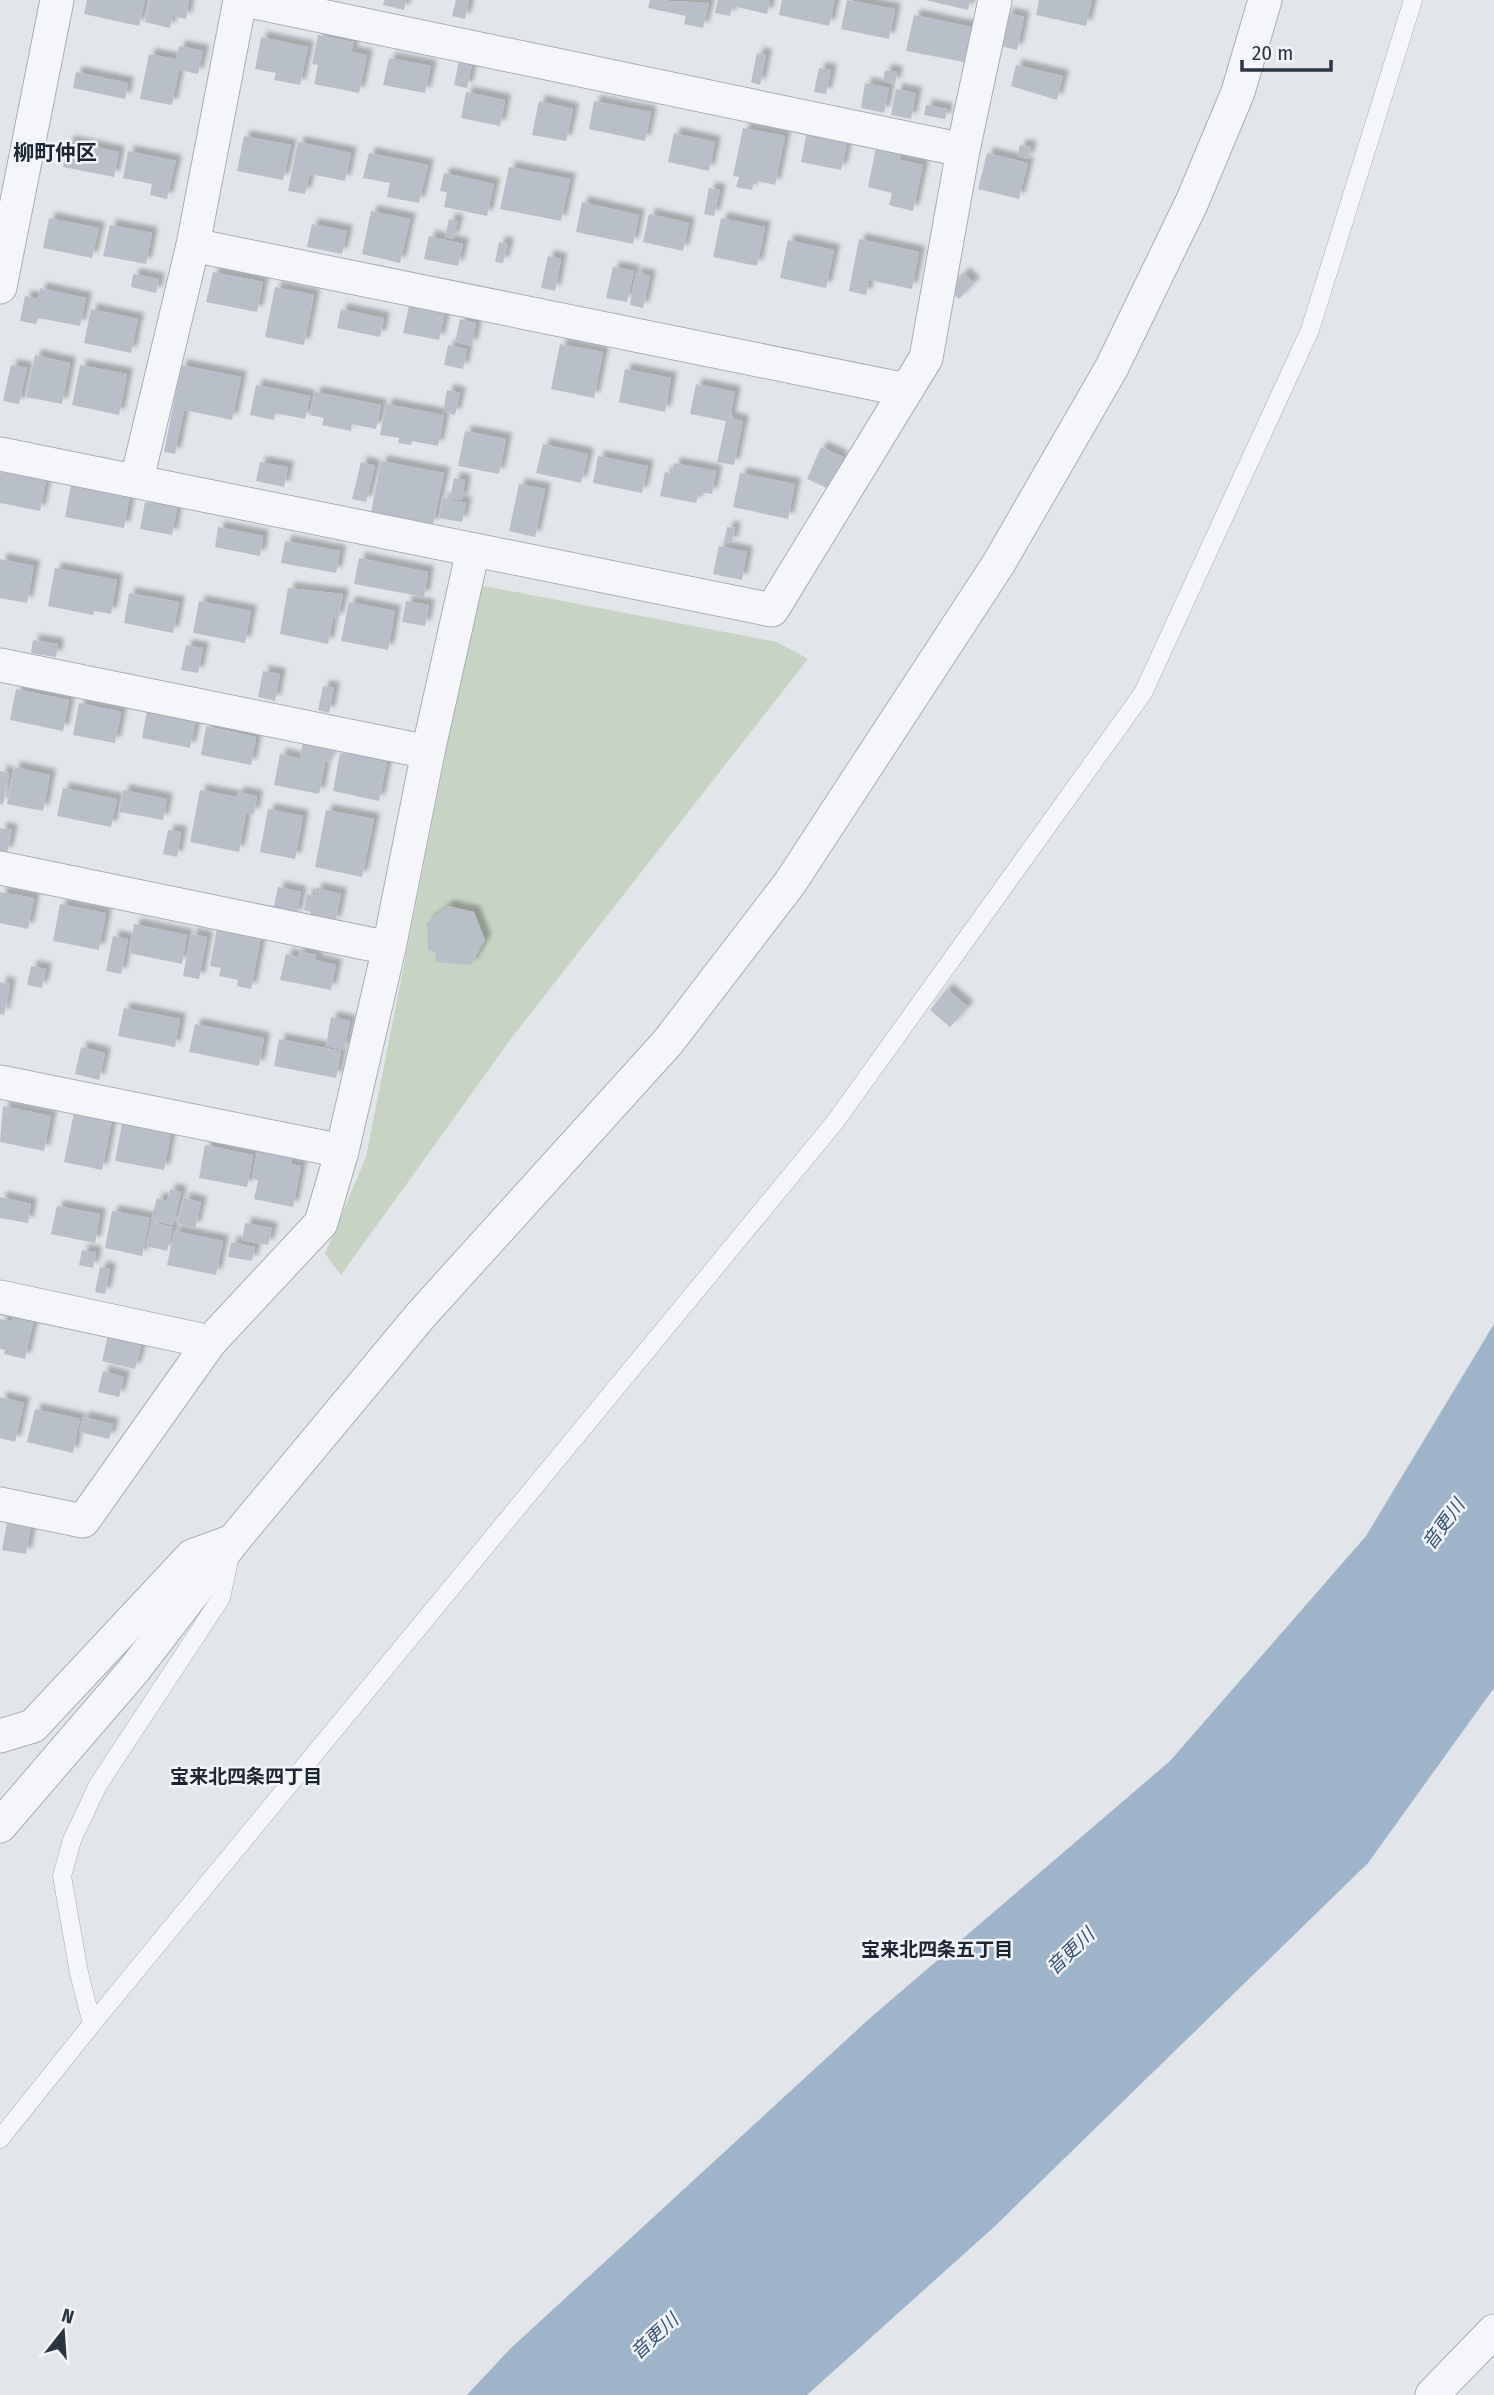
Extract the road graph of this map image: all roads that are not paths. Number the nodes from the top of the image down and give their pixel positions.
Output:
1 (57, 0) edge
2 (242, 0) edge
3 (995, 0) edge
4 (1265, 0) edge
5 (1413, 0) edge
6 (963, 150) junction
7 (193, 245) junction
8 (0, 287) edge
9 (906, 390) junction
10 (0, 454) edge
11 (137, 480) junction
12 (473, 550) junction
13 (0, 665) edge
14 (428, 752) junction
15 (0, 868) edge
16 (390, 948) junction
17 (0, 1082) edge
18 (342, 1151) junction
19 (0, 1297) edge
20 (210, 1342) junction
21 (0, 1504) edge
22 (233, 1541) junction
23 (0, 1736) edge
24 (0, 1826) edge
25 (92, 2024) junction
26 (0, 2139) edge
27 (1494, 2331) edge
28 (1432, 2395) edge

1 - 8 street
2 - 6 street
2 - 7 street
3 - 6 street
4 - 22 street
5 - 25 lane
6 - 9 street
7 - 9 street
7 - 11 street
9 - 12 street
10 - 11 street
11 - 12 street
12 - 14 street
13 - 14 street
14 - 16 street
15 - 16 street
16 - 18 street
17 - 18 street
18 - 20 street
19 - 20 street
20 - 21 street
22 - 23 street
22 - 24 street
22 - 25 lane
25 - 26 lane
27 - 28 street

